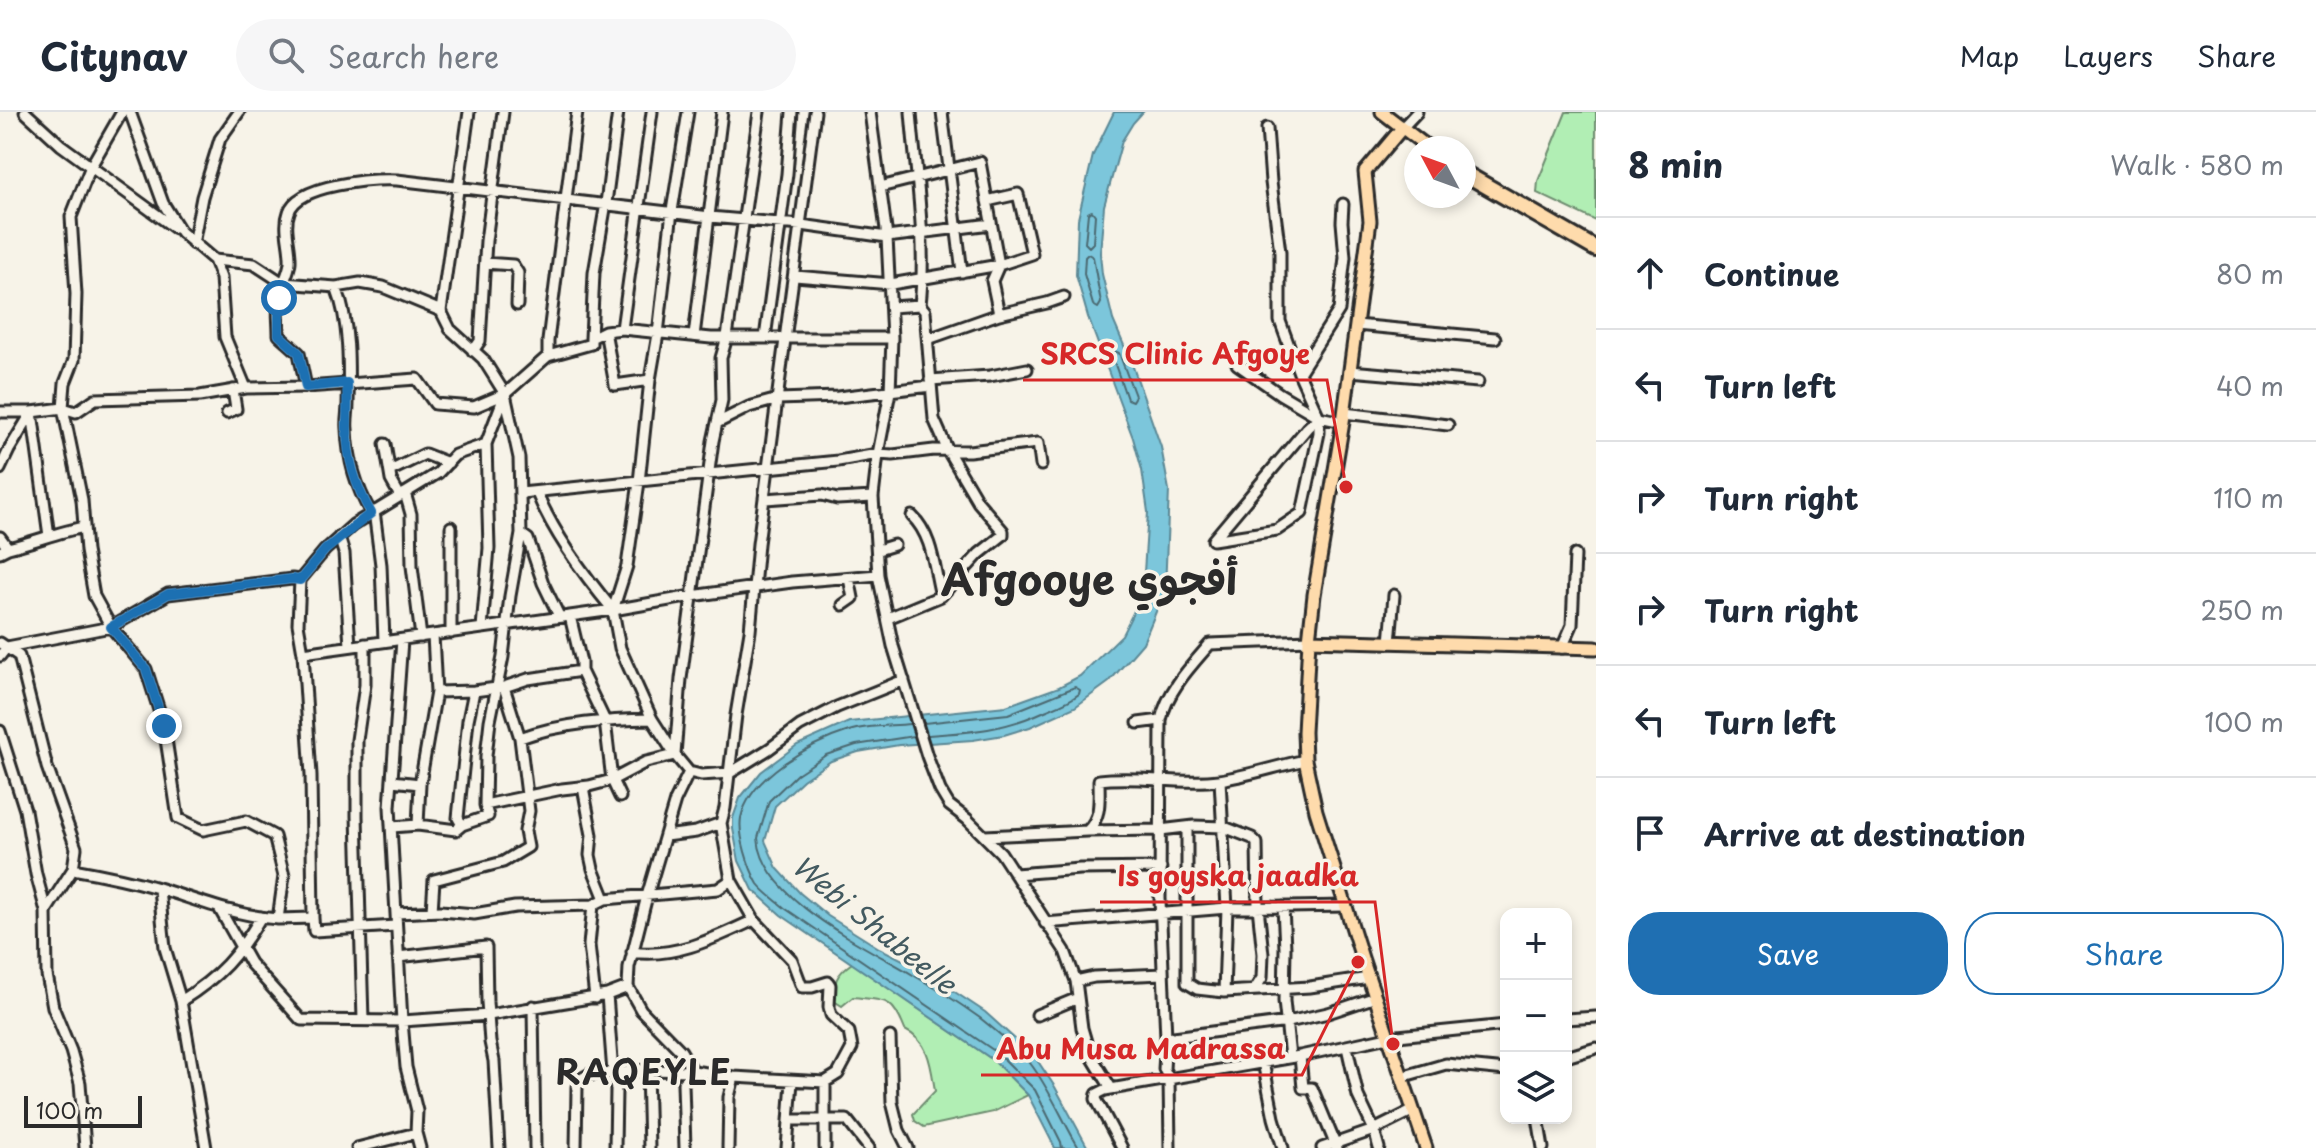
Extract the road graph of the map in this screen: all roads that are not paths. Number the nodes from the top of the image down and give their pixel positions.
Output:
1 (25, 112) edge
2 (122, 112) edge
3 (130, 112) edge
4 (239, 112) edge
5 (469, 112) edge
6 (503, 112) edge
7 (577, 112) edge
8 (618, 112) edge
9 (652, 112) edge
10 (688, 112) edge
11 (722, 112) edge
12 (759, 112) edge
13 (792, 112) edge
14 (815, 112) edge
15 (870, 112) edge
16 (911, 112) edge
17 (942, 112) edge
18 (1382, 112) edge
19 (1417, 112) edge
20 (1267, 128) dead end
21 (1402, 128) junction
22 (1413, 136) edge
23 (91, 166) junction
24 (950, 169) junction
25 (1476, 173) edge
26 (1476, 177) edge
27 (917, 178) junction
28 (458, 187) junction
29 (880, 187) junction
30 (494, 191) junction
31 (566, 199) junction
32 (987, 201) junction
33 (606, 203) junction
34 (1343, 204) dead end
35 (639, 207) junction
36 (672, 211) junction
37 (710, 217) junction
38 (744, 220) junction
39 (779, 224) junction
40 (991, 224) junction
41 (801, 225) junction
42 (957, 229) junction
43 (181, 232) junction
44 (921, 234) junction
45 (887, 237) junction
46 (1596, 239) edge
47 (193, 244) junction
48 (1596, 249) edge
49 (214, 260) junction
50 (485, 263) junction
51 (999, 265) junction
52 (962, 272) junction
53 (795, 276) junction
54 (923, 280) junction
55 (283, 283) junction
56 (891, 284) junction
57 (336, 287) junction
58 (1064, 297) dead end
59 (517, 305) dead end
60 (920, 305) junction
61 (891, 307) junction
62 (441, 311) junction
63 (999, 314) junction
64 (1356, 325) junction
65 (622, 329) junction
66 (605, 331) junction
67 (658, 334) junction
68 (694, 336) junction
69 (727, 337) junction
70 (591, 338) junction
71 (765, 338) junction
72 (892, 338) junction
73 (1495, 338) dead end
74 (787, 339) junction
75 (928, 339) junction
76 (473, 351) junction
77 (548, 356) junction
78 (1237, 364) dead end
79 (1027, 369) dead end
80 (1350, 371) junction
81 (1299, 373) junction
82 (650, 380) junction
83 (1478, 382) dead end
84 (347, 383) junction
85 (930, 383) junction
86 (306, 387) junction
87 (246, 388) junction
88 (233, 390) junction
89 (890, 392) junction
90 (505, 394) junction
91 (778, 399) junction
92 (63, 408) junction
93 (0, 412) edge
94 (32, 412) junction
95 (227, 413) dead end
96 (1319, 417) junction
97 (1343, 417) junction
98 (717, 423) junction
99 (1448, 425) dead end
100 (385, 444) dead end
101 (486, 444) junction
102 (948, 451) junction
103 (878, 454) junction
104 (448, 463) junction
105 (1041, 465) dead end
106 (769, 468) junction
107 (0, 469) edge
108 (390, 471) junction
109 (709, 474) junction
110 (639, 482) junction
111 (521, 493) junction
112 (537, 493) junction
113 (403, 494) junction
114 (873, 497) junction
115 (765, 499) junction
116 (373, 512) junction
117 (912, 516) dead end
118 (84, 527) junction
119 (451, 527) dead end
120 (521, 534) junction
121 (49, 536) junction
122 (0, 537) edge
123 (339, 537) junction
124 (894, 545) dead end
125 (4, 550) edge
126 (878, 550) junction
127 (1575, 555) dead end
128 (878, 575) junction
129 (849, 578) junction
130 (300, 580) junction
131 (755, 587) junction
132 (1394, 595) dead end
133 (692, 596) junction
134 (941, 596) junction
135 (843, 605) dead end
136 (613, 610) junction
137 (559, 616) junction
138 (570, 616) junction
139 (888, 618) junction
140 (507, 624) junction
141 (111, 627) junction
142 (482, 628) junction
143 (451, 633) junction
144 (433, 635) junction
145 (421, 637) junction
146 (402, 640) junction
147 (1309, 640) junction
148 (384, 641) junction
149 (1390, 643) junction
150 (365, 644) junction
151 (4, 645) edge
152 (350, 646) junction
153 (1562, 648) junction
154 (1596, 648) edge
155 (303, 653) junction
156 (0, 656) edge
157 (581, 671) junction
158 (904, 680) junction
159 (500, 687) junction
160 (474, 691) junction
161 (436, 692) junction
162 (652, 719) junction
163 (1161, 720) junction
164 (605, 721) junction
165 (1138, 723) dead end
166 (0, 731) edge
167 (520, 738) junction
168 (675, 755) junction
169 (1305, 760) junction
170 (689, 772) junction
171 (730, 773) junction
172 (612, 780) junction
173 (1220, 780) junction
174 (392, 781) junction
175 (1161, 781) junction
176 (420, 784) junction
177 (583, 787) junction
178 (528, 796) junction
179 (620, 797) dead end
180 (485, 805) junction
181 (721, 823) junction
182 (418, 825) junction
183 (462, 825) junction
184 (392, 827) junction
185 (1224, 827) junction
186 (1187, 828) junction
187 (1160, 830) junction
188 (1087, 831) junction
189 (665, 836) junction
190 (985, 836) junction
191 (1161, 868) junction
192 (73, 869) junction
193 (1015, 874) junction
194 (731, 880) junction
195 (159, 889) junction
196 (647, 896) junction
197 (605, 899) junction
198 (593, 905) junction
199 (1346, 906) junction
200 (1258, 907) junction
201 (1283, 907) junction
202 (219, 908) junction
203 (1227, 908) junction
204 (46, 911) junction
205 (432, 911) junction
206 (1187, 911) junction
207 (396, 913) junction
208 (1161, 913) junction
209 (261, 917) junction
210 (313, 918) junction
211 (278, 919) junction
212 (754, 920) junction
213 (1045, 923) junction
214 (396, 926) junction
215 (361, 927) junction
216 (242, 949) junction
217 (632, 952) junction
218 (398, 957) junction
219 (1163, 974) junction
220 (1369, 978) junction
221 (1076, 981) junction
222 (628, 987) junction
223 (1284, 987) junction
224 (1255, 989) junction
225 (1224, 992) junction
226 (607, 995) junction
227 (1376, 997) junction
228 (595, 998) junction
229 (1078, 998) junction
230 (181, 1001) junction
231 (533, 1006) junction
232 (489, 1015) junction
233 (1037, 1015) dead end
234 (1596, 1017) edge
235 (1572, 1019) edge
236 (363, 1020) junction
237 (402, 1021) junction
238 (1288, 1022) junction
239 (1500, 1026) edge
240 (890, 1037) dead end
241 (1388, 1037) junction
242 (1166, 1038) junction
243 (1347, 1047) junction
244 (1596, 1048) edge
245 (1572, 1055) edge
246 (1295, 1057) junction
247 (1263, 1062) junction
248 (1500, 1069) edge
249 (647, 1070) junction
250 (693, 1071) junction
251 (613, 1073) junction
252 (734, 1077) junction
253 (1401, 1077) junction
254 (1169, 1079) junction
255 (792, 1081) junction
256 (825, 1082) junction
257 (1111, 1088) junction
258 (1412, 1111) junction
259 (789, 1120) junction
260 (826, 1120) junction
261 (1539, 1124) edge
262 (1374, 1130) junction
263 (416, 1133) junction
264 (384, 1144) edge
265 (1336, 1146) edge
266 (85, 1148) edge
267 (206, 1148) edge
268 (357, 1148) edge
269 (420, 1148) edge
270 (499, 1148) edge
271 (535, 1148) edge
272 (576, 1148) edge
273 (615, 1148) edge
274 (649, 1148) edge
275 (685, 1148) edge
276 (728, 1148) edge
277 (787, 1148) edge
278 (825, 1148) edge
279 (869, 1148) edge
280 (908, 1148) edge
281 (1122, 1148) edge
282 (1170, 1148) edge
283 (1283, 1148) edge
284 (1322, 1148) edge
285 (1379, 1148) edge
286 (1426, 1148) edge
287 (1543, 1148) edge

1 - 23 street
2 - 23 street
3 - 43 street
4 - 47 street
5 - 28 street
6 - 30 street
7 - 31 street
8 - 33 street
9 - 35 street
10 - 36 street
11 - 37 street
12 - 38 street
13 - 39 street
14 - 41 street
15 - 29 street
16 - 27 street
17 - 24 street
18 - 21 main road
19 - 21 street
20 - 81 street
21 - 22 main road
21 - 64 main road
23 - 43 street
23 - 92 street
24 - 27 street
24 - 32 street
24 - 42 street
25 - 46 highway
26 - 48 highway
27 - 29 street
27 - 44 street
28 - 30 street
28 - 55 street
28 - 62 street
29 - 45 street
30 - 31 street
30 - 50 street
31 - 33 street
31 - 77 street
32 - 40 street
32 - 51 street
33 - 35 street
33 - 70 street
34 - 81 street
35 - 36 street
35 - 65 street
36 - 37 street
36 - 67 street
37 - 38 street
37 - 68 street
38 - 39 street
38 - 69 street
39 - 41 street
39 - 71 street
40 - 42 street
40 - 51 street
41 - 45 street
41 - 53 street
42 - 44 street
42 - 52 street
43 - 47 street
44 - 45 street
44 - 54 street
45 - 56 street
47 - 49 street
49 - 55 street
49 - 87 street
50 - 59 street
50 - 76 street
51 - 52 street
51 - 63 street
52 - 54 street
53 - 56 street
53 - 74 street
54 - 56 street
54 - 60 street
55 - 57 street
55 - 86 street
56 - 61 street
57 - 62 street
57 - 84 street
58 - 63 street
60 - 61 street
60 - 75 street
61 - 72 street
62 - 76 street
63 - 75 street
64 - 73 street
64 - 80 main road
65 - 66 street
65 - 67 street
66 - 70 street
66 - 82 street
67 - 68 street
67 - 82 street
68 - 69 street
69 - 71 street
69 - 98 street
70 - 77 street
71 - 74 street
72 - 74 street
72 - 89 street
74 - 91 street
75 - 85 street
76 - 90 street
77 - 90 street
78 - 96 street
79 - 85 street
80 - 83 street
80 - 97 main road
81 - 96 street
82 - 110 street
84 - 86 street
84 - 90 street
84 - 116 street
85 - 89 street
85 - 102 street
86 - 87 street
87 - 88 street
88 - 92 street
88 - 95 street
89 - 91 street
89 - 103 street
90 - 101 street
90 - 111 street
91 - 98 street
91 - 106 street
92 - 94 street
92 - 118 street
93 - 94 street
94 - 107 street
94 - 121 street
96 - 96 street
96 - 97 street
97 - 99 street
97 - 147 main road
98 - 109 street
100 - 108 street
101 - 104 street
101 - 142 street
102 - 103 street
102 - 105 street
102 - 134 street
103 - 106 street
103 - 114 street
104 - 108 street
104 - 113 street
106 - 109 street
106 - 115 street
108 - 113 street
109 - 110 street
109 - 133 street
110 - 112 street
110 - 136 street
111 - 112 street
111 - 120 street
112 - 136 street
113 - 116 street
113 - 145 street
114 - 115 street
114 - 126 street
115 - 131 street
116 - 123 street
116 - 148 street
117 - 134 street
118 - 121 street
118 - 141 street
119 - 143 street
120 - 137 street
120 - 140 street
121 - 125 street
122 - 125 street
123 - 130 street
123 - 152 street
124 - 126 street
126 - 128 street
127 - 153 street
128 - 129 street
128 - 139 street
129 - 131 street
129 - 135 street
130 - 141 street
130 - 155 street
131 - 133 street
131 - 171 street
132 - 149 street
133 - 136 street
133 - 168 street
134 - 139 street
136 - 138 street
136 - 162 street
137 - 138 street
137 - 140 street
138 - 157 street
139 - 158 street
140 - 142 street
140 - 159 street
141 - 151 street
141 - 211 street
142 - 143 street
143 - 144 street
144 - 145 street
144 - 161 street
145 - 146 street
146 - 148 street
146 - 174 street
147 - 149 main road
147 - 163 street
147 - 169 main road
148 - 150 street
149 - 153 main road
150 - 152 street
150 - 215 street
151 - 156 street
151 - 192 street
152 - 155 street
153 - 154 main road
155 - 210 street
157 - 159 street
157 - 164 street
158 - 171 street
158 - 190 street
159 - 160 street
159 - 167 street
159 - 180 street
160 - 161 street
160 - 183 street
161 - 176 street
162 - 164 street
162 - 168 street
163 - 165 street
163 - 175 street
164 - 167 street
164 - 172 street
166 - 204 street
167 - 178 street
168 - 170 street
168 - 172 street
169 - 173 street
169 - 199 main road
170 - 171 street
170 - 189 street
171 - 181 street
172 - 177 street
172 - 179 street
173 - 175 street
173 - 185 street
174 - 176 street
174 - 184 street
175 - 187 street
175 - 188 street
176 - 182 street
177 - 178 street
177 - 197 street
178 - 180 street
178 - 205 street
180 - 183 street
181 - 189 street
181 - 194 street
182 - 183 street
182 - 184 street
184 - 207 street
185 - 186 street
185 - 200 street
185 - 203 street
186 - 187 street
186 - 206 street
187 - 188 street
187 - 191 street
188 - 190 street
189 - 196 street
190 - 193 street
191 - 193 street
191 - 208 street
192 - 195 street
192 - 204 street
193 - 213 street
194 - 196 street
194 - 212 street
195 - 202 street
195 - 230 street
196 - 197 street
196 - 217 street
197 - 198 street
198 - 205 street
198 - 228 street
199 - 201 street
199 - 220 main road
200 - 201 street
200 - 203 street
200 - 224 street
201 - 223 street
202 - 209 street
202 - 216 street
203 - 206 street
203 - 225 street
204 - 266 street
205 - 207 street
206 - 208 street
206 - 225 street
207 - 214 street
208 - 213 street
208 - 219 street
209 - 211 street
209 - 216 street
210 - 211 street
210 - 215 street
212 - 217 street
212 - 256 street
213 - 221 street
214 - 215 street
214 - 218 street
215 - 236 street
216 - 230 street
216 - 236 street
217 - 222 street
218 - 232 street
218 - 237 street
219 - 221 street
219 - 242 street
220 - 223 street
220 - 227 main road
221 - 229 street
222 - 226 street
222 - 250 street
223 - 224 street
223 - 238 street
224 - 225 street
226 - 228 street
226 - 251 street
227 - 238 street
227 - 241 main road
228 - 231 street
229 - 233 street
229 - 257 street
230 - 267 street
231 - 232 street
231 - 271 street
232 - 237 street
232 - 270 street
234 - 235 street
236 - 237 street
237 - 263 street
238 - 242 street
238 - 246 street
239 - 241 street
240 - 280 street
241 - 243 street
241 - 253 main road
242 - 254 street
243 - 246 street
243 - 262 street
244 - 245 street
246 - 247 street
246 - 265 street
247 - 254 street
247 - 283 street
248 - 253 street
249 - 250 street
249 - 251 street
249 - 274 street
250 - 252 street
250 - 275 street
251 - 272 street
251 - 273 street
252 - 255 street
252 - 276 street
253 - 258 main road
254 - 257 street
254 - 282 street
255 - 256 street
255 - 259 street
256 - 260 street
257 - 281 street
258 - 262 street
258 - 286 main road
259 - 260 street
259 - 277 street
260 - 278 street
260 - 279 street
261 - 287 street
262 - 265 street
262 - 285 street
263 - 264 street
263 - 269 street
264 - 268 street
265 - 284 street

